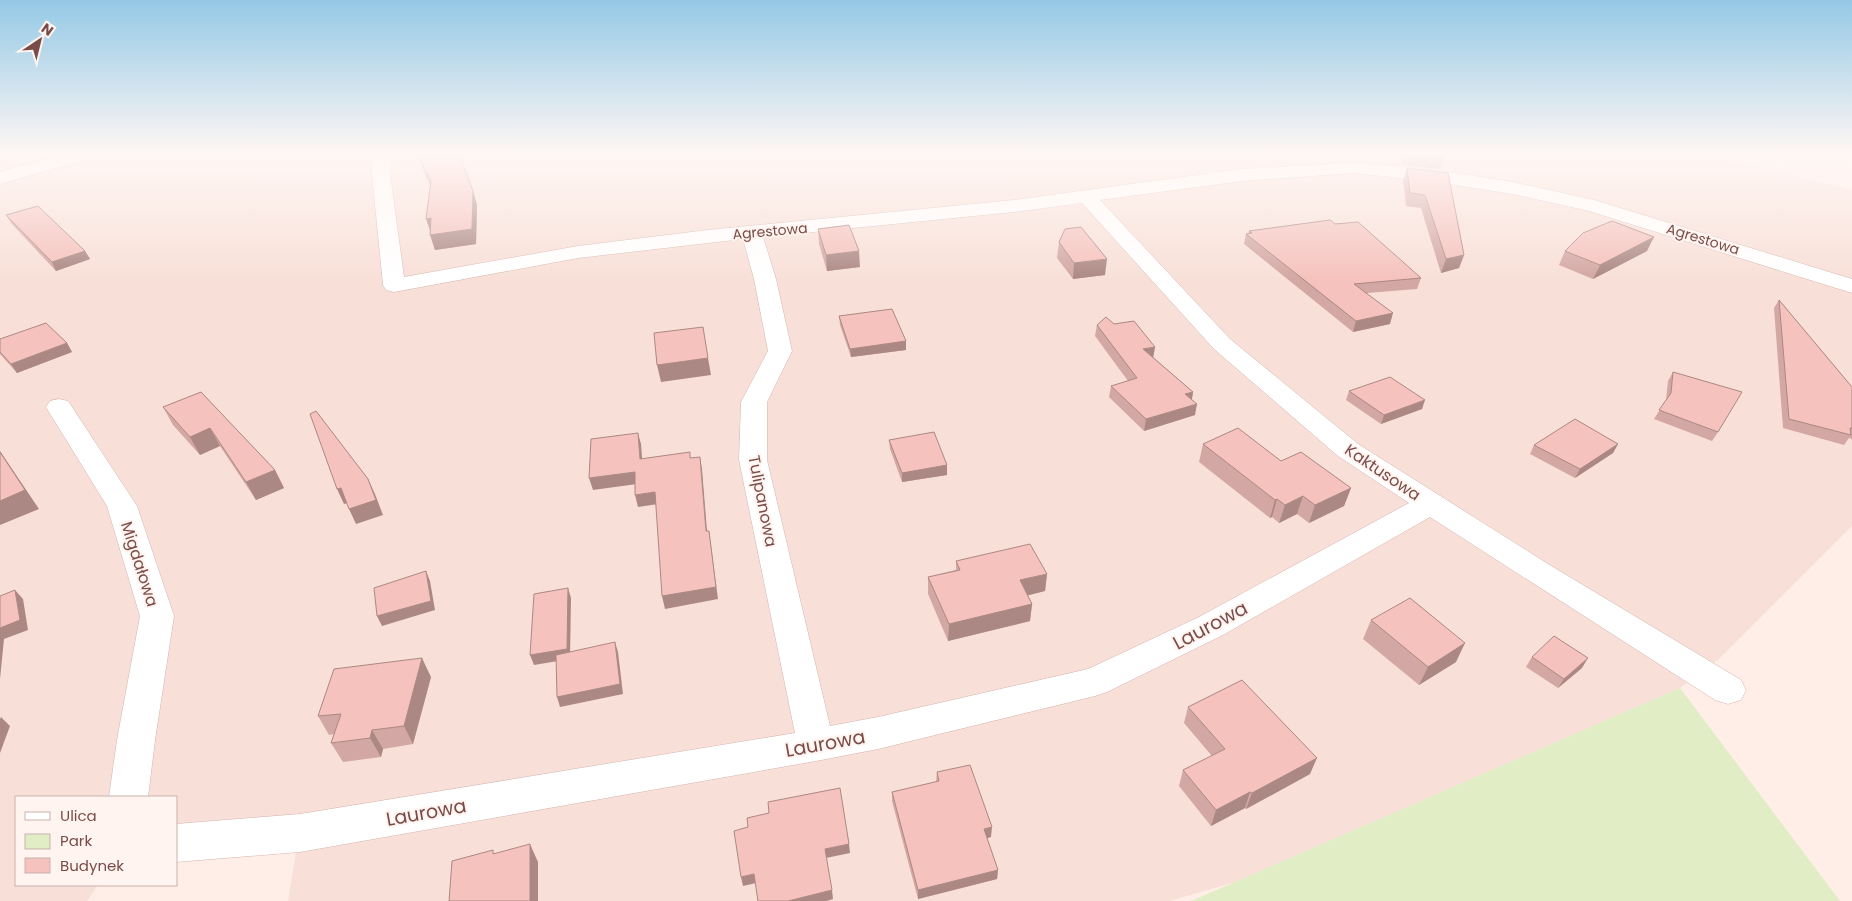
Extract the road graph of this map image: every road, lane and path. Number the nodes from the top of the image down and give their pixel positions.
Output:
1 (384, 196) edge
2 (1086, 196) joint
3 (1549, 196) edge
4 (752, 233) junction
5 (1852, 286) edge
6 (59, 406) dead end
7 (1430, 504) junction
8 (1728, 690) dead end
9 (816, 745) junction
10 (129, 796) edge
11 (178, 843) edge

1 - 4 street, Agrestowa
2 - 4 street, Agrestowa
2 - 7 street, Kaktusowa
3 - 5 street, Agrestowa
4 - 9 street, Tulipanowa
6 - 10 street, Migdałowa
7 - 8 street, Kaktusowa
7 - 9 street, Laurowa
9 - 11 street, Laurowa

